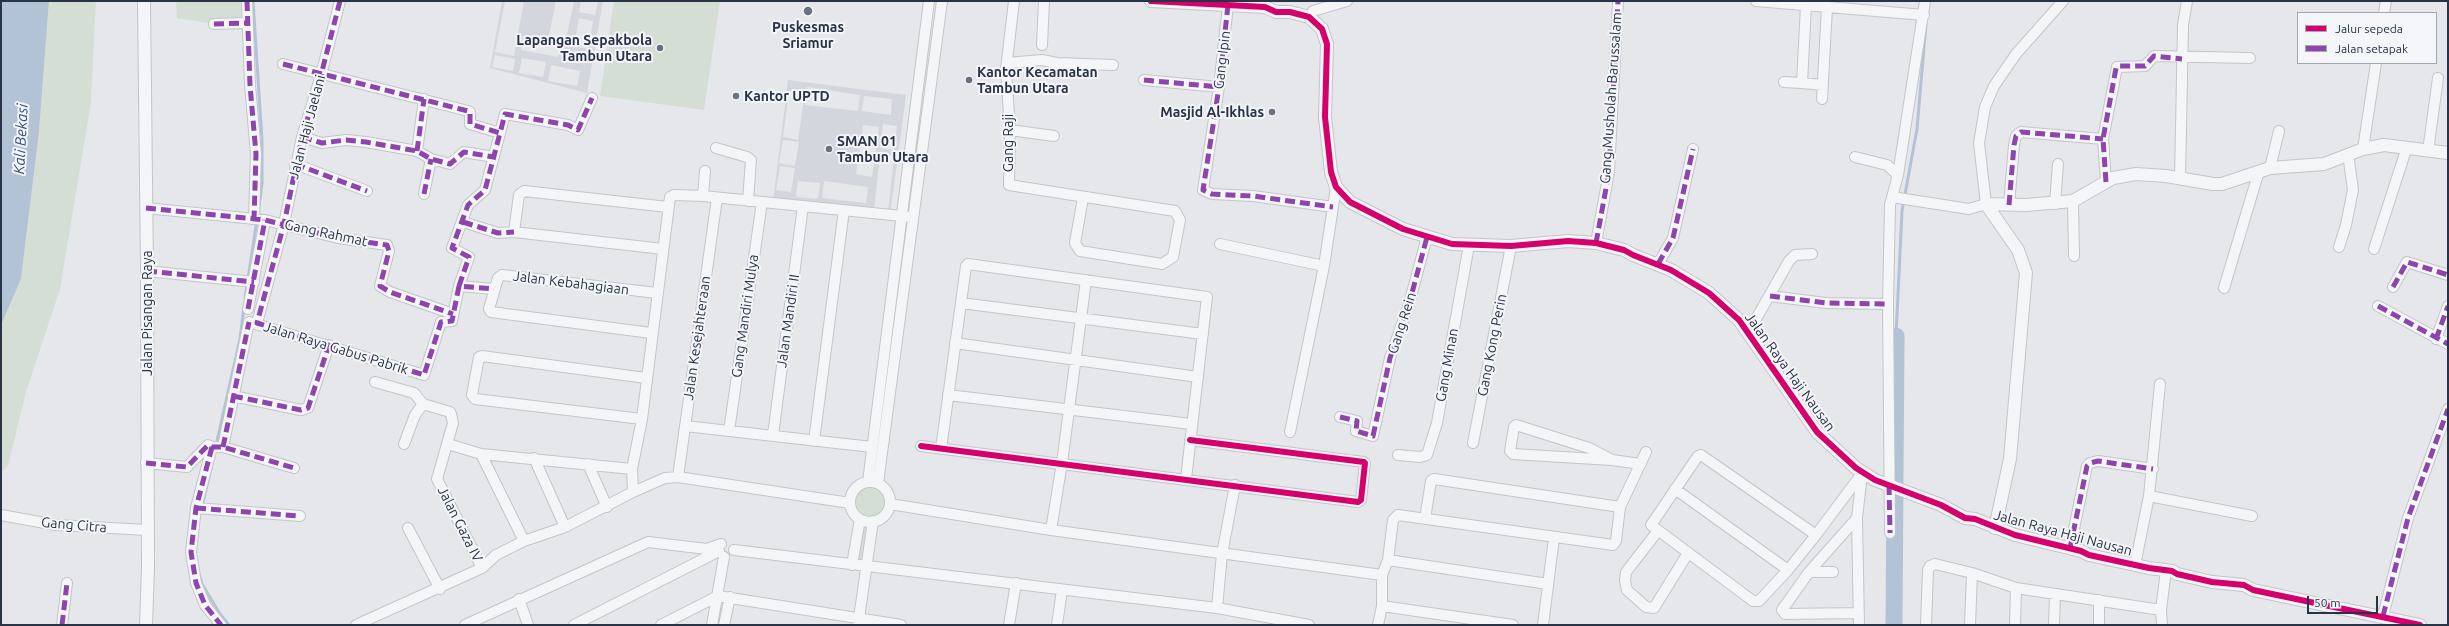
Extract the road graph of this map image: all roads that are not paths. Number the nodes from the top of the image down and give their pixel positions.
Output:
1 (144, 1) edge
2 (247, 1) edge
3 (340, 1) edge
4 (929, 1) edge
5 (942, 1) edge
6 (1014, 1) edge
7 (1044, 1) edge
8 (1151, 1) edge
9 (1347, 1) edge
10 (1618, 1) edge
11 (1756, 1) edge
12 (1925, 1) edge
13 (2063, 1) edge
14 (2187, 1) edge
15 (2386, 1) edge
16 (1265, 4) edge
17 (1228, 5) junction
18 (1806, 5) junction
19 (1831, 5) edge
20 (1871, 6) edge
21 (1312, 10) edge
22 (2384, 12) edge
23 (1924, 15) junction
24 (247, 23) junction
25 (214, 24) dead end
26 (923, 40) junction
27 (935, 42) junction
28 (1042, 45) dead end
29 (2250, 58) dead end
30 (2182, 59) junction
31 (1007, 63) junction
32 (282, 64) dead end
33 (2376, 64) edge
34 (1113, 65) dead end
35 (321, 75) junction
36 (2438, 78) dead end
37 (1144, 80) dead end
38 (1784, 82) dead end
39 (1802, 83) junction
40 (1823, 85) junction
41 (1219, 88) junction
42 (592, 98) dead end
43 (424, 99) junction
44 (1822, 99) dead end
45 (1010, 130) junction
46 (2279, 131) dead end
47 (500, 133) junction
48 (1054, 136) dead end
49 (302, 137) junction
50 (2103, 139) junction
51 (2407, 147) junction
52 (716, 148) dead end
53 (1693, 149) dead end
54 (2363, 149) junction
55 (417, 151) junction
56 (2428, 151) junction
57 (2448, 153) edge
58 (2348, 154) junction
59 (1855, 156) dead end
60 (494, 157) junction
61 (431, 159) junction
62 (295, 164) junction
63 (2058, 164) dead end
64 (2265, 170) junction
65 (705, 171) dead end
66 (1898, 175) junction
67 (2180, 178) junction
68 (2106, 182) junction
69 (1336, 186) junction
70 (367, 191) dead end
71 (424, 194) dead end
72 (703, 196) junction
73 (1892, 197) junction
74 (717, 198) junction
75 (1083, 198) junction
76 (748, 201) junction
77 (2073, 201) junction
78 (762, 202) junction
79 (1986, 204) junction
80 (2009, 204) junction
81 (2055, 204) junction
82 (803, 206) junction
83 (668, 207) junction
84 (1333, 207) junction
85 (146, 208) junction
86 (844, 210) junction
87 (901, 216) junction
88 (912, 217) junction
89 (254, 219) junction
90 (265, 220) junction
91 (463, 222) junction
92 (284, 224) junction
93 (514, 232) junction
94 (1426, 237) junction
95 (1596, 243) junction
96 (1220, 244) dead end
97 (1469, 245) junction
98 (1511, 246) junction
99 (2339, 247) dead end
100 (663, 249) junction
101 (2374, 249) dead end
102 (1812, 254) dead end
103 (2074, 256) dead end
104 (1658, 264) junction
105 (1324, 266) junction
106 (147, 271) junction
107 (2448, 275) edge
108 (1086, 280) junction
109 (252, 281) junction
110 (459, 286) junction
111 (2393, 287) dead end
112 (2224, 288) dead end
113 (494, 289) junction
114 (657, 293) junction
115 (1770, 296) junction
116 (961, 303) junction
117 (1888, 304) junction
118 (2378, 306) dead end
119 (2448, 306) edge
120 (248, 309) dead end
121 (453, 314) junction
122 (1081, 318) junction
123 (257, 323) junction
124 (651, 333) junction
125 (1748, 333) junction
126 (1203, 334) junction
127 (2436, 339) junction
128 (885, 342) junction
129 (896, 343) junction
130 (955, 343) junction
131 (2448, 344) edge
132 (329, 345) junction
133 (1075, 359) junction
134 (1198, 377) junction
135 (646, 378) junction
136 (375, 382) dead end
137 (2160, 384) dead end
138 (948, 395) junction
139 (233, 396) junction
140 (423, 404) junction
141 (2448, 409) edge
142 (1068, 411) junction
143 (1340, 417) dead end
144 (642, 419) junction
145 (1191, 424) junction
146 (684, 426) junction
147 (729, 431) junction
148 (1290, 432) dead end
149 (773, 436) junction
150 (1190, 440) junction
151 (814, 441) junction
152 (1473, 443) dead end
153 (404, 444) dead end
154 (448, 444) junction
155 (921, 446) dead end
156 (212, 447) junction
157 (223, 447) junction
158 (872, 447) junction
159 (941, 449) junction
160 (1646, 452) dead end
161 (481, 454) junction
162 (1398, 455) dead end
163 (534, 458) junction
164 (1612, 460) junction
165 (146, 463) junction
166 (1062, 463) junction
167 (588, 464) junction
168 (1640, 464) junction
169 (294, 468) dead end
170 (632, 469) junction
171 (2153, 469) junction
172 (1863, 472) junction
173 (678, 478) junction
174 (1186, 479) junction
175 (873, 483) junction
176 (1235, 485) junction
177 (1889, 485) junction
178 (1675, 489) junction
179 (633, 492) junction
180 (2149, 496) junction
181 (850, 502) junction
182 (890, 504) junction
183 (607, 507) junction
184 (1620, 507) junction
185 (196, 508) junction
186 (1, 515) edge
187 (300, 516) dead end
188 (2252, 516) dead end
189 (1857, 518) junction
190 (860, 519) junction
191 (1425, 519) junction
192 (873, 521) junction
193 (565, 527) junction
194 (408, 528) dead end
195 (1994, 528) junction
196 (147, 530) junction
197 (1050, 530) junction
198 (1657, 532) junction
199 (1890, 533) dead end
200 (1816, 535) junction
201 (1554, 538) junction
202 (524, 541) junction
203 (2070, 548) junction
204 (721, 551) junction
205 (1688, 553) junction
206 (1222, 554) junction
207 (1388, 560) junction
208 (852, 565) junction
209 (2135, 565) junction
210 (867, 567) junction
211 (482, 568) junction
212 (1788, 570) junction
213 (2166, 570) junction
214 (1809, 572) junction
215 (1832, 572) dead end
216 (1972, 573) junction
217 (1382, 575) junction
218 (1016, 582) junction
219 (67, 583) dead end
220 (1548, 584) junction
221 (2016, 588) junction
222 (440, 589) junction
223 (1062, 590) junction
224 (2055, 594) junction
225 (718, 596) junction
226 (730, 597) junction
227 (519, 599) junction
228 (2099, 600) junction
229 (1382, 606) junction
230 (1217, 608) junction
231 (2161, 610) junction
232 (1859, 613) junction
233 (2383, 616) junction
234 (858, 622) edge
235 (2394, 622) edge
236 (62, 625) edge
237 (146, 625) edge
238 (221, 625) edge
239 (356, 625) edge
240 (465, 625) edge
241 (528, 625) edge
242 (574, 625) edge
243 (661, 625) edge
244 (712, 625) edge
245 (724, 625) edge
246 (901, 625) edge
247 (1009, 625) edge
248 (1057, 625) edge
249 (1309, 625) edge
250 (1378, 625) edge
251 (1513, 625) edge
252 (1543, 625) edge
253 (1859, 625) edge
254 (1926, 625) edge
255 (1970, 625) edge
256 (2015, 625) edge
257 (2054, 625) edge
258 (2099, 625) edge
259 (2162, 625) edge
260 (2420, 625) edge

1 - 85 street, Jalan Pisangan Raya
2 - 24 street
3 - 35 street, Jalan Haji Jaelani
4 - 26 street
5 - 27 street
6 - 31 street, Gang Raji
7 - 28 street
8 - 17 street
9 - 21 street
10 - 95 street, Gang Musholah Barussalam
11 - 18 street
12 - 23 street
13 - 79 street
14 - 30 street
15 - 22 street
16 - 17 street
16 - 21 street
17 - 41 street, Gang Ipin
18 - 19 street
18 - 39 street
19 - 20 street
19 - 40 street
20 - 23 street
21 - 69 street, Jalan Raya Haji Nausan
23 - 66 street
24 - 25 street
24 - 89 street
26 - 27 street
26 - 87 street
27 - 88 street
29 - 30 street
30 - 50 street
30 - 67 street
31 - 34 street
31 - 45 street, Gang Raji
32 - 35 street
33 - 54 street
35 - 43 street
35 - 49 street, Jalan Haji Jaelani
36 - 56 street
37 - 41 street
38 - 39 street
39 - 40 street
40 - 44 street
41 - 84 street, Gang Ipin
42 - 47 street
43 - 47 street
43 - 55 street
45 - 48 street
45 - 75 street, Gang Raji
46 - 64 street
47 - 60 street
49 - 55 street
49 - 62 street, Jalan Haji Jaelani
50 - 68 street
50 - 80 street
51 - 54 street
51 - 56 street
51 - 101 street
52 - 76 street
53 - 104 street
54 - 58 street
55 - 61 street
56 - 57 street
58 - 64 street
58 - 99 street
59 - 66 street
60 - 61 street
60 - 91 street
61 - 71 street
62 - 70 street
62 - 92 street, Jalan Haji Jaelani
63 - 81 street
64 - 67 street
64 - 112 street
65 - 72 street
66 - 73 street
67 - 68 street
68 - 77 street
69 - 84 street
69 - 94 street, Jalan Raya Haji Nausan
72 - 74 street
72 - 83 street
73 - 79 street
73 - 117 street
74 - 76 street
74 - 146 street, Jalan Kesejahteraan
75 - 75 street
76 - 78 street
77 - 81 street
77 - 103 street
78 - 82 street
78 - 147 street, Gang Mandiri Mulya
79 - 80 street
79 - 195 street
80 - 81 street
82 - 86 street
82 - 149 street, Jalan Mandiri II
83 - 93 street
83 - 100 street
84 - 105 street
85 - 89 street, Gang Rahmat
85 - 106 street, Jalan Pisangan Raya
86 - 87 street
86 - 151 street
87 - 88 street
87 - 128 street
88 - 129 street
89 - 90 street, Gang Rahmat
90 - 92 street, Gang Rahmat
90 - 109 street
91 - 93 street
91 - 110 street
92 - 121 street, Gang Rahmat
92 - 123 street, Jalan Haji Jaelani
93 - 100 street
94 - 97 street, Jalan Raya Haji Nausan
94 - 143 street, Gang Rein
95 - 98 street, Jalan Raya Haji Nausan
95 - 104 street, Jalan Raya Haji Nausan
96 - 105 street
97 - 98 street, Jalan Raya Haji Nausan
97 - 162 street, Gang Minan
98 - 152 street, Gang Kong Perin
100 - 114 street
102 - 115 street
104 - 125 street, Jalan Raya Haji Nausan
105 - 148 street
106 - 109 street
106 - 165 street, Jalan Pisangan Raya
107 - 111 street
108 - 116 street
108 - 122 street
108 - 126 street
109 - 120 street
110 - 113 street
110 - 121 street
113 - 114 street, Jalan Kebahagiaan
113 - 124 street, Jalan Kebahagiaan
114 - 124 street
115 - 117 street
115 - 125 street
116 - 122 street
116 - 130 street
117 - 177 street
118 - 127 street
119 - 127 street
121 - 132 street, Jalan Raya Gabus Pabrik
122 - 126 street
122 - 133 street
123 - 132 street, Jalan Raya Gabus Pabrik
123 - 139 street, Jalan Raya Gabus Pabrik
124 - 135 street
125 - 172 street, Jalan Raya Haji Nausan
126 - 134 street
127 - 131 street
128 - 129 street
128 - 158 street
129 - 175 street
130 - 133 street
130 - 138 street
132 - 139 street
133 - 134 street
133 - 142 street
134 - 145 street
135 - 144 street
135 - 144 street
136 - 140 street
137 - 171 street
138 - 142 street
138 - 159 street
139 - 157 street, Jalan Raya Gabus Pabrik
140 - 153 street
140 - 154 street, Jalan Gaza IV
141 - 233 street
142 - 145 street
142 - 166 street
144 - 170 street
145 - 150 street
146 - 147 street
146 - 173 street, Jalan Kesejahteraan
147 - 149 street
149 - 151 street
150 - 174 street
150 - 176 street
151 - 158 street
154 - 161 street
154 - 211 street, Jalan Gaza IV
155 - 159 street
156 - 157 street
156 - 165 street
156 - 185 street
157 - 169 street
158 - 175 street
159 - 166 street
160 - 168 street
161 - 163 street
161 - 202 street
163 - 167 street
163 - 193 street
164 - 164 street
164 - 168 street
165 - 196 street, Jalan Pisangan Raya
166 - 174 street
166 - 197 street
167 - 170 street
167 - 183 street
168 - 184 street
170 - 179 street
171 - 180 street
171 - 203 street
172 - 177 street, Jalan Raya Haji Nausan
172 - 189 street
172 - 200 street
173 - 179 street
173 - 181 street
174 - 176 street
175 - 181 street
175 - 182 street
176 - 206 street
177 - 195 street, Jalan Raya Haji Nausan
177 - 199 street
178 - 198 street
178 - 200 street
178 - 212 street
179 - 183 street
180 - 188 street
180 - 209 street
181 - 190 street
182 - 192 street
182 - 197 street
183 - 193 street
184 - 191 street
184 - 201 street
185 - 187 street
185 - 238 street
186 - 196 street, Gang Citra
189 - 214 street
189 - 232 street
190 - 192 street
190 - 208 street
191 - 201 street
191 - 207 street
192 - 210 street
193 - 202 street
194 - 222 street
195 - 203 street, Jalan Raya Haji Nausan
196 - 237 street, Jalan Pisangan Raya
197 - 206 street
198 - 205 street
198 - 205 street
200 - 212 street
201 - 220 street
202 - 211 street
203 - 209 street, Jalan Raya Haji Nausan
204 - 208 street
204 - 225 street
204 - 227 street
204 - 242 street
205 - 212 street
206 - 217 street
206 - 230 street
207 - 217 street
207 - 220 street
208 - 210 street
209 - 213 street, Jalan Raya Haji Nausan
210 - 218 street
210 - 234 street
211 - 222 street
213 - 231 street
213 - 233 street, Jalan Raya Haji Nausan
214 - 215 street
214 - 232 street
216 - 221 street
216 - 254 street
216 - 255 street
217 - 229 street
218 - 223 street
218 - 247 street
219 - 236 street
220 - 252 street
221 - 224 street
221 - 256 street
222 - 239 street
223 - 230 street
223 - 248 street
224 - 228 street
224 - 257 street
225 - 226 street
225 - 243 street
225 - 244 street
226 - 234 street
226 - 245 street
227 - 240 street
227 - 241 street
228 - 231 street
228 - 258 street
229 - 250 street
229 - 251 street
230 - 249 street
231 - 259 street
232 - 253 street
233 - 235 street, Jalan Raya Haji Nausan
234 - 246 street
235 - 260 street, Jalan Raya Haji Nausan

